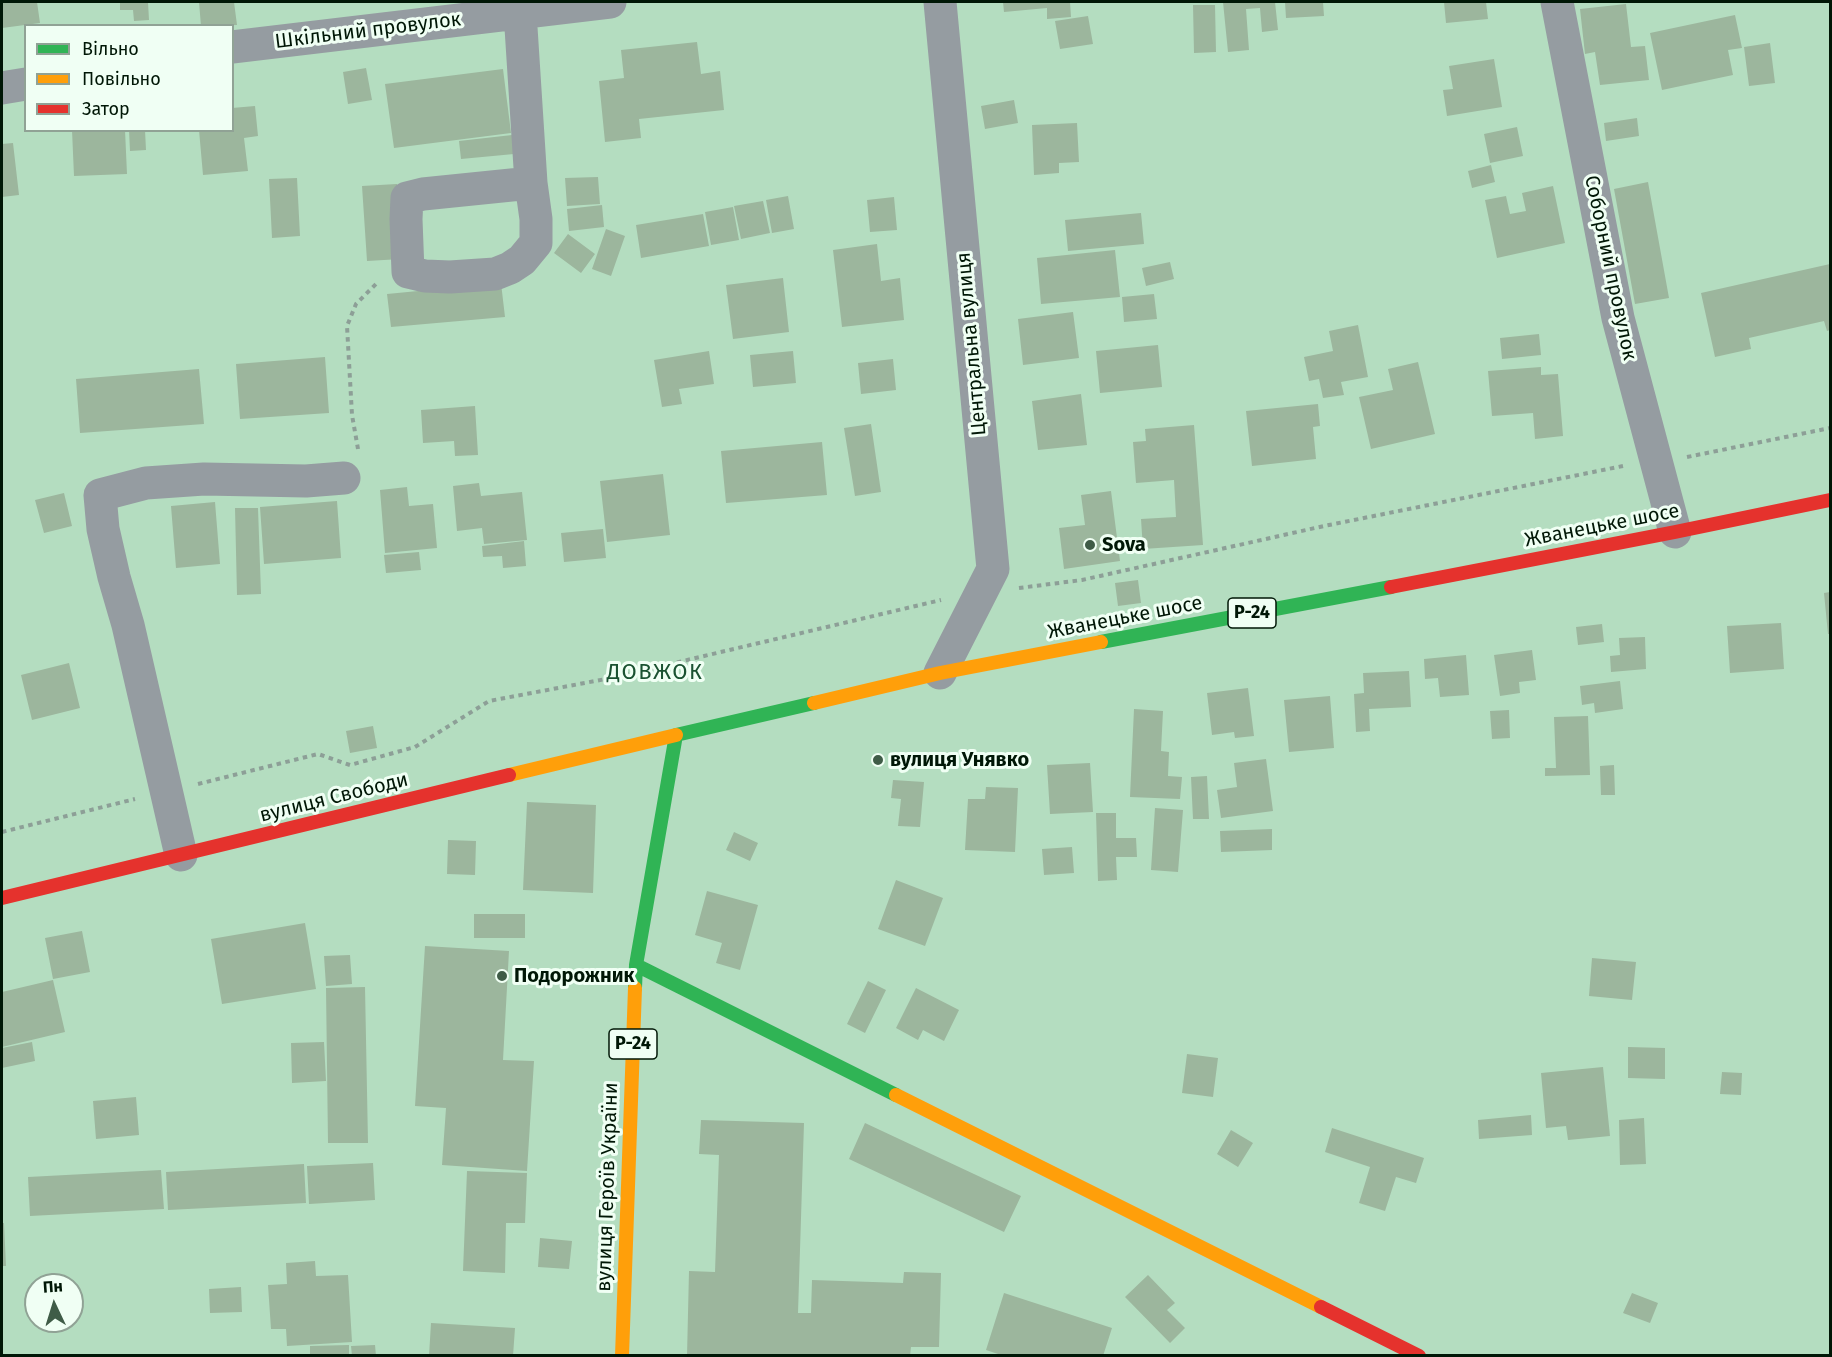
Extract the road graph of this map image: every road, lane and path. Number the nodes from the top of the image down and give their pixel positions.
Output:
1 (610, 2) edge
2 (940, 2) edge
3 (1557, 2) edge
4 (520, 12) junction
5 (234, 48) edge
6 (24, 84) edge
7 (2, 88) edge
8 (531, 183) junction
9 (408, 272) junction
10 (1830, 428) edge
11 (1656, 462) junction
12 (345, 478) joint
13 (1830, 500) edge
14 (1675, 532) junction
15 (981, 593) junction
16 (940, 673) junction
17 (676, 735) junction
18 (167, 791) junction
19 (2, 832) edge
20 (181, 855) junction
21 (2, 898) edge
22 (636, 965) junction
23 (622, 1356) edge
24 (1419, 1356) edge

1 - 4 street, Шкільний провулок
2 - 15 street, Центральна вулиця
3 - 11 street, Соборний провулок
4 - 5 street, Шкільний провулок
4 - 8 street
6 - 7 street
8 - 9 street
8 - 9 street
9 - 12 path
10 - 11 path
11 - 14 street, Соборний провулок
11 - 15 path
12 - 18 street
13 - 14 main road, Жванецьке шосе / Р-24
14 - 16 main road, Жванецьке шосе / Р-24
15 - 16 street, Центральна вулиця
15 - 18 path
16 - 17 main road, Жванецьке шосе / Р-24
17 - 20 main road, вулиця Свободи
17 - 22 main road, вулиця Героїв України / Р-24
18 - 19 path
18 - 20 street
20 - 21 main road, вулиця Свободи
22 - 23 main road, вулиця Героїв України / Р-24
22 - 24 main road

